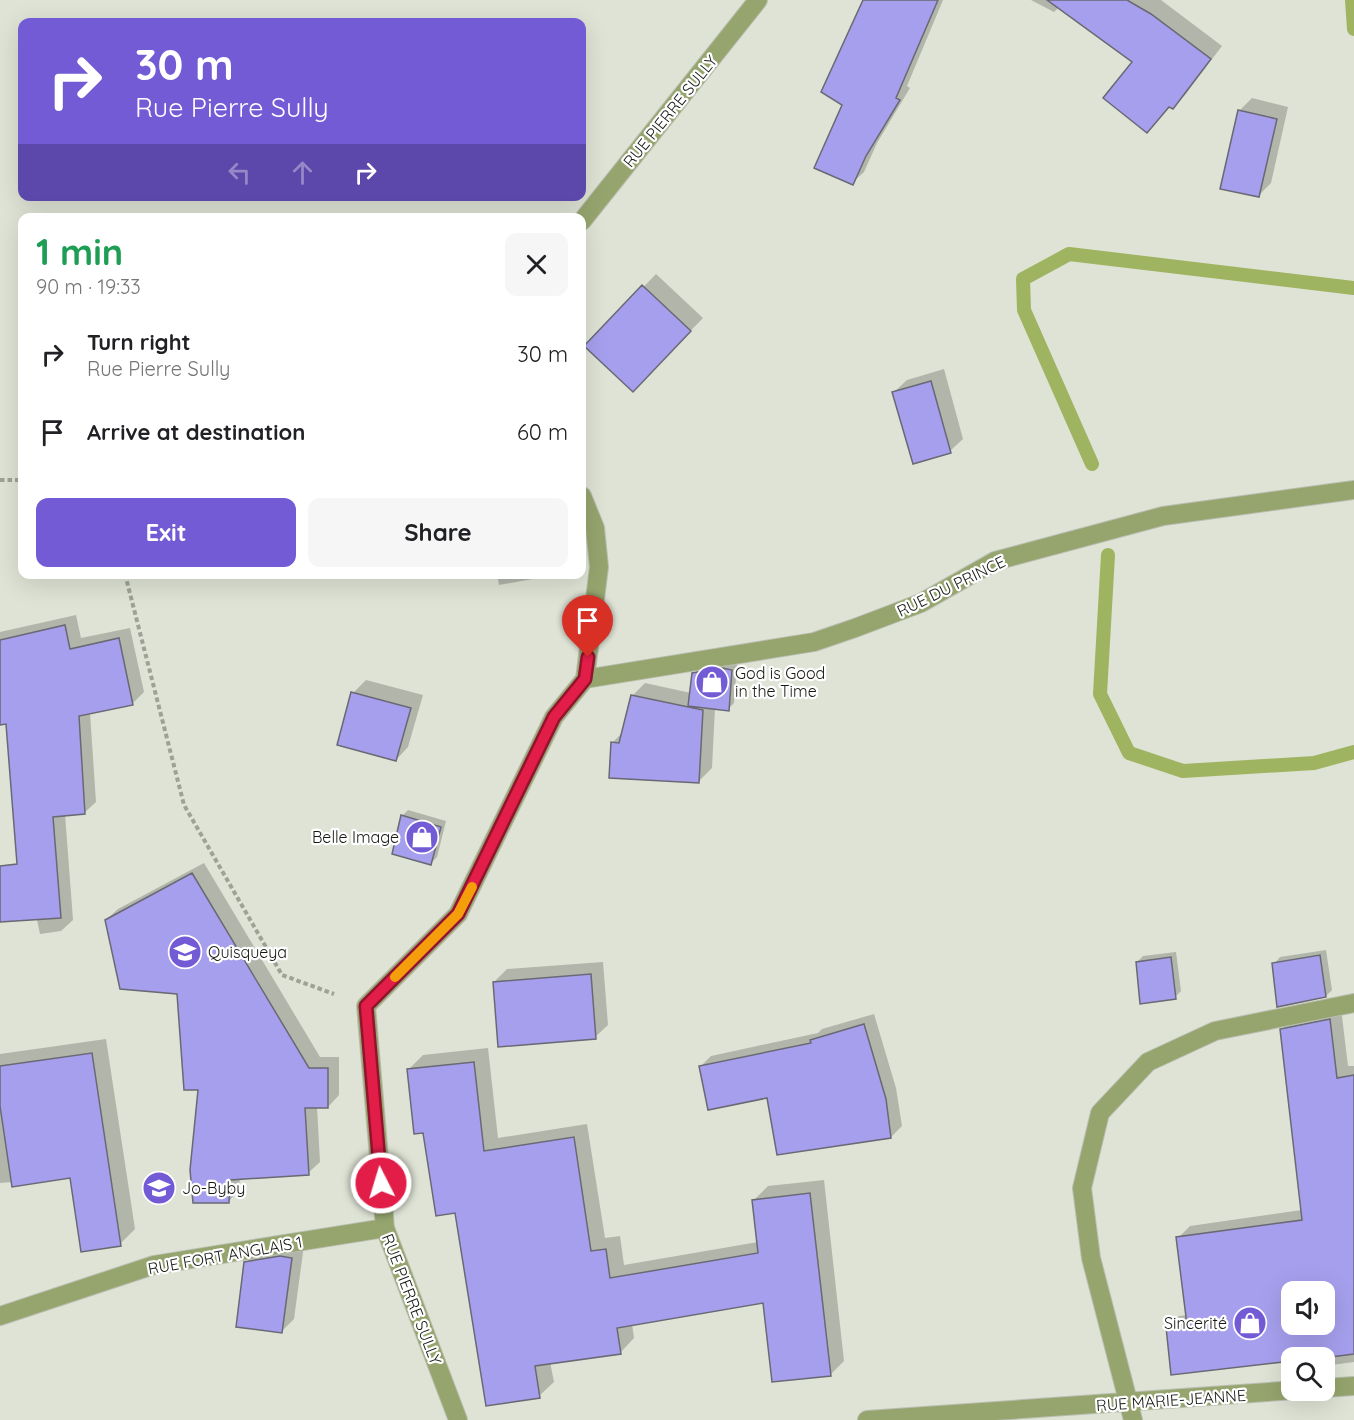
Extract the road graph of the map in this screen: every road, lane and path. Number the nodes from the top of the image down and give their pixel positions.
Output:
1 (758, 0) edge
2 (586, 217) edge
3 (0, 480) edge
4 (18, 480) edge
5 (1354, 490) edge
6 (586, 506) edge
7 (126, 579) edge
8 (585, 679) junction
9 (1354, 1003) edge
10 (366, 1006) junction
11 (385, 1228) junction
12 (0, 1316) edge
13 (1354, 1386) edge
14 (1335, 1387) edge
15 (1281, 1392) edge
16 (1130, 1412) edge
17 (458, 1420) edge
18 (867, 1420) edge

1 - 2 street, RUE PIERRE SULLY
3 - 4 path
5 - 8 street, RUE DU PRINCE
6 - 8 street
7 - 10 path
8 - 10 street
9 - 16 street
10 - 11 street, RUE PIERRE SULLY
11 - 12 street, RUE FORT ANGLAIS 1
11 - 17 street, RUE PIERRE SULLY
13 - 14 street
15 - 16 street, RUE MARIE-JEANNE
16 - 18 street, RUE MARIE-JEANNE

